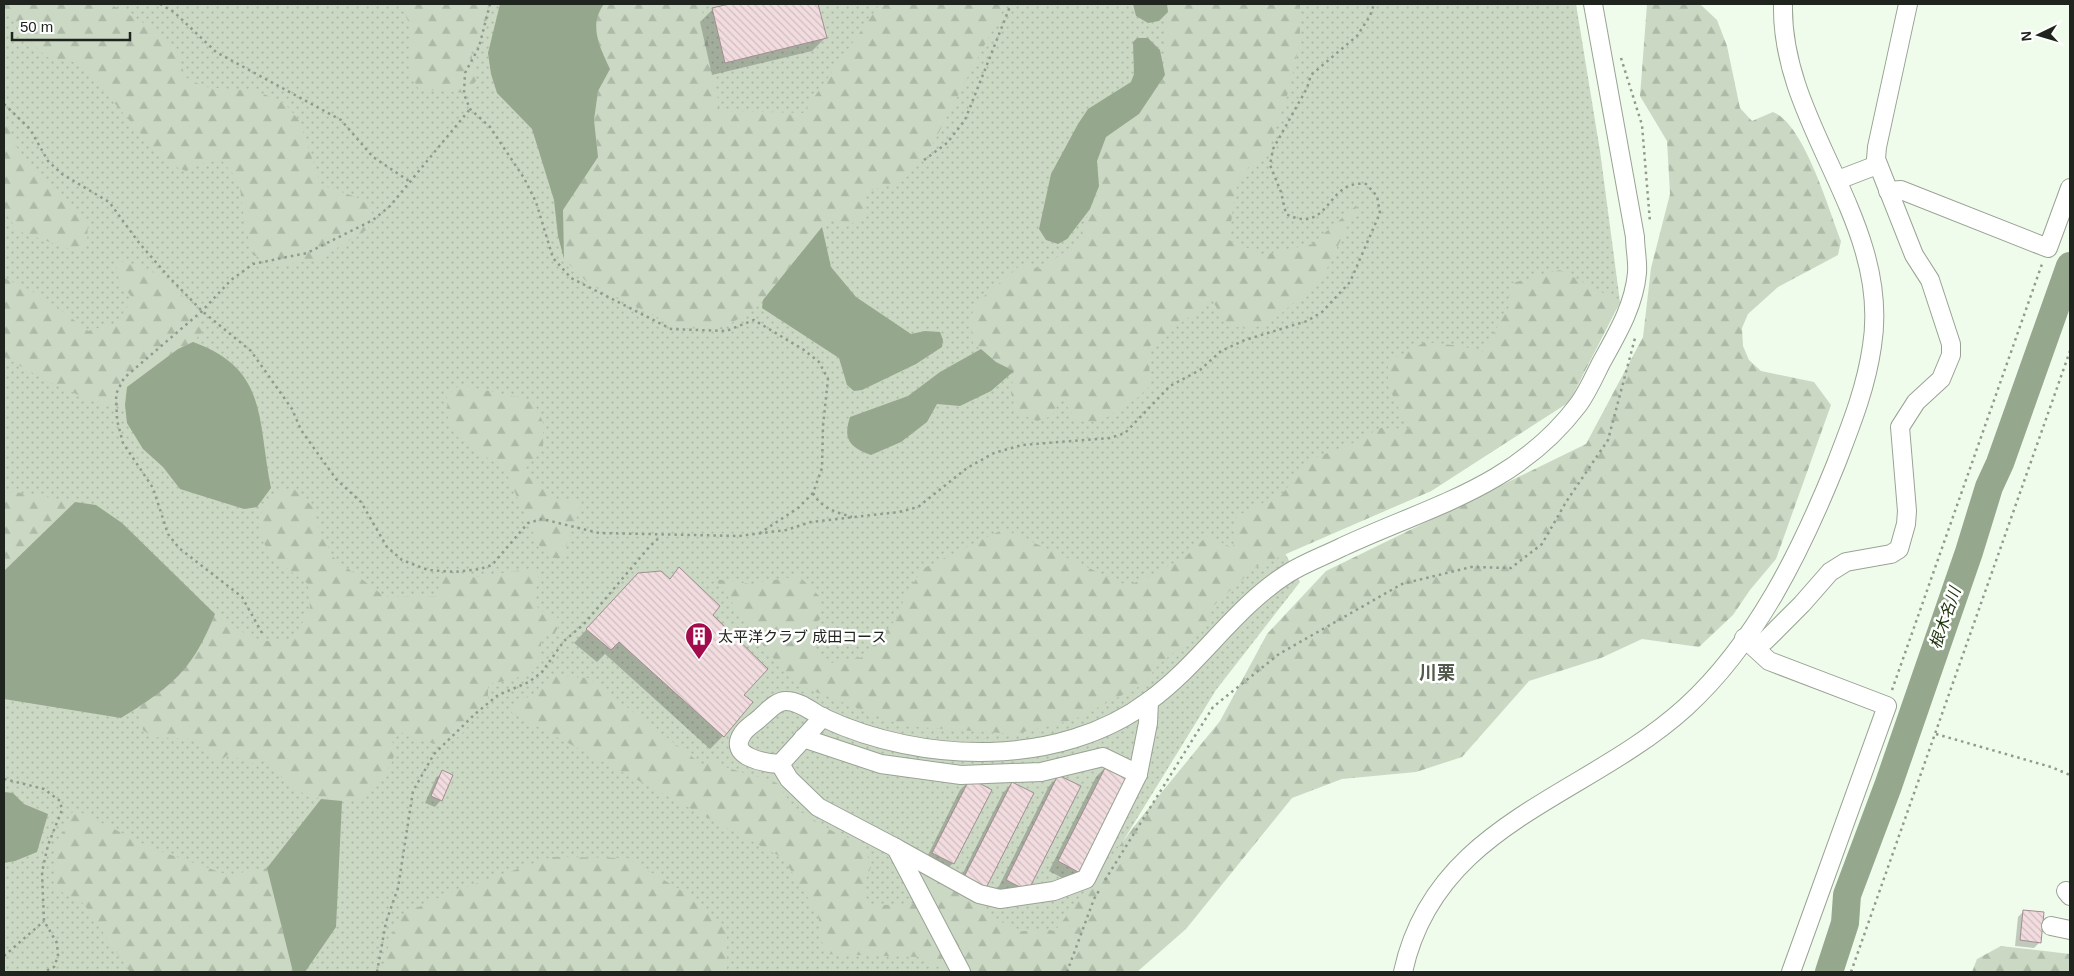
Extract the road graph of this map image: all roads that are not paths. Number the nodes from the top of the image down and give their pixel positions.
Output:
1 (1593, 4) edge
2 (1783, 4) edge
3 (1908, 4) edge
4 (1877, 165) junction
5 (1838, 180) junction
6 (2070, 188) edge
7 (1888, 191) junction
8 (1744, 638) junction
9 (1149, 701) junction
10 (823, 718) junction
11 (803, 738) junction
12 (780, 764) junction
13 (1138, 774) junction
14 (896, 848) junction
15 (2051, 926) dead end
16 (2070, 930) edge
17 (961, 972) edge
18 (1403, 972) edge
19 (1791, 972) edge

1 - 9 street
2 - 5 street
3 - 4 street
4 - 5 street
4 - 7 street
5 - 8 street
6 - 7 street
7 - 8 street
8 - 18 street
8 - 19 street
9 - 10 street
9 - 13 street
10 - 11 street
10 - 12 street
11 - 12 street
11 - 13 street
12 - 14 street
13 - 14 street
14 - 17 street
15 - 16 street

